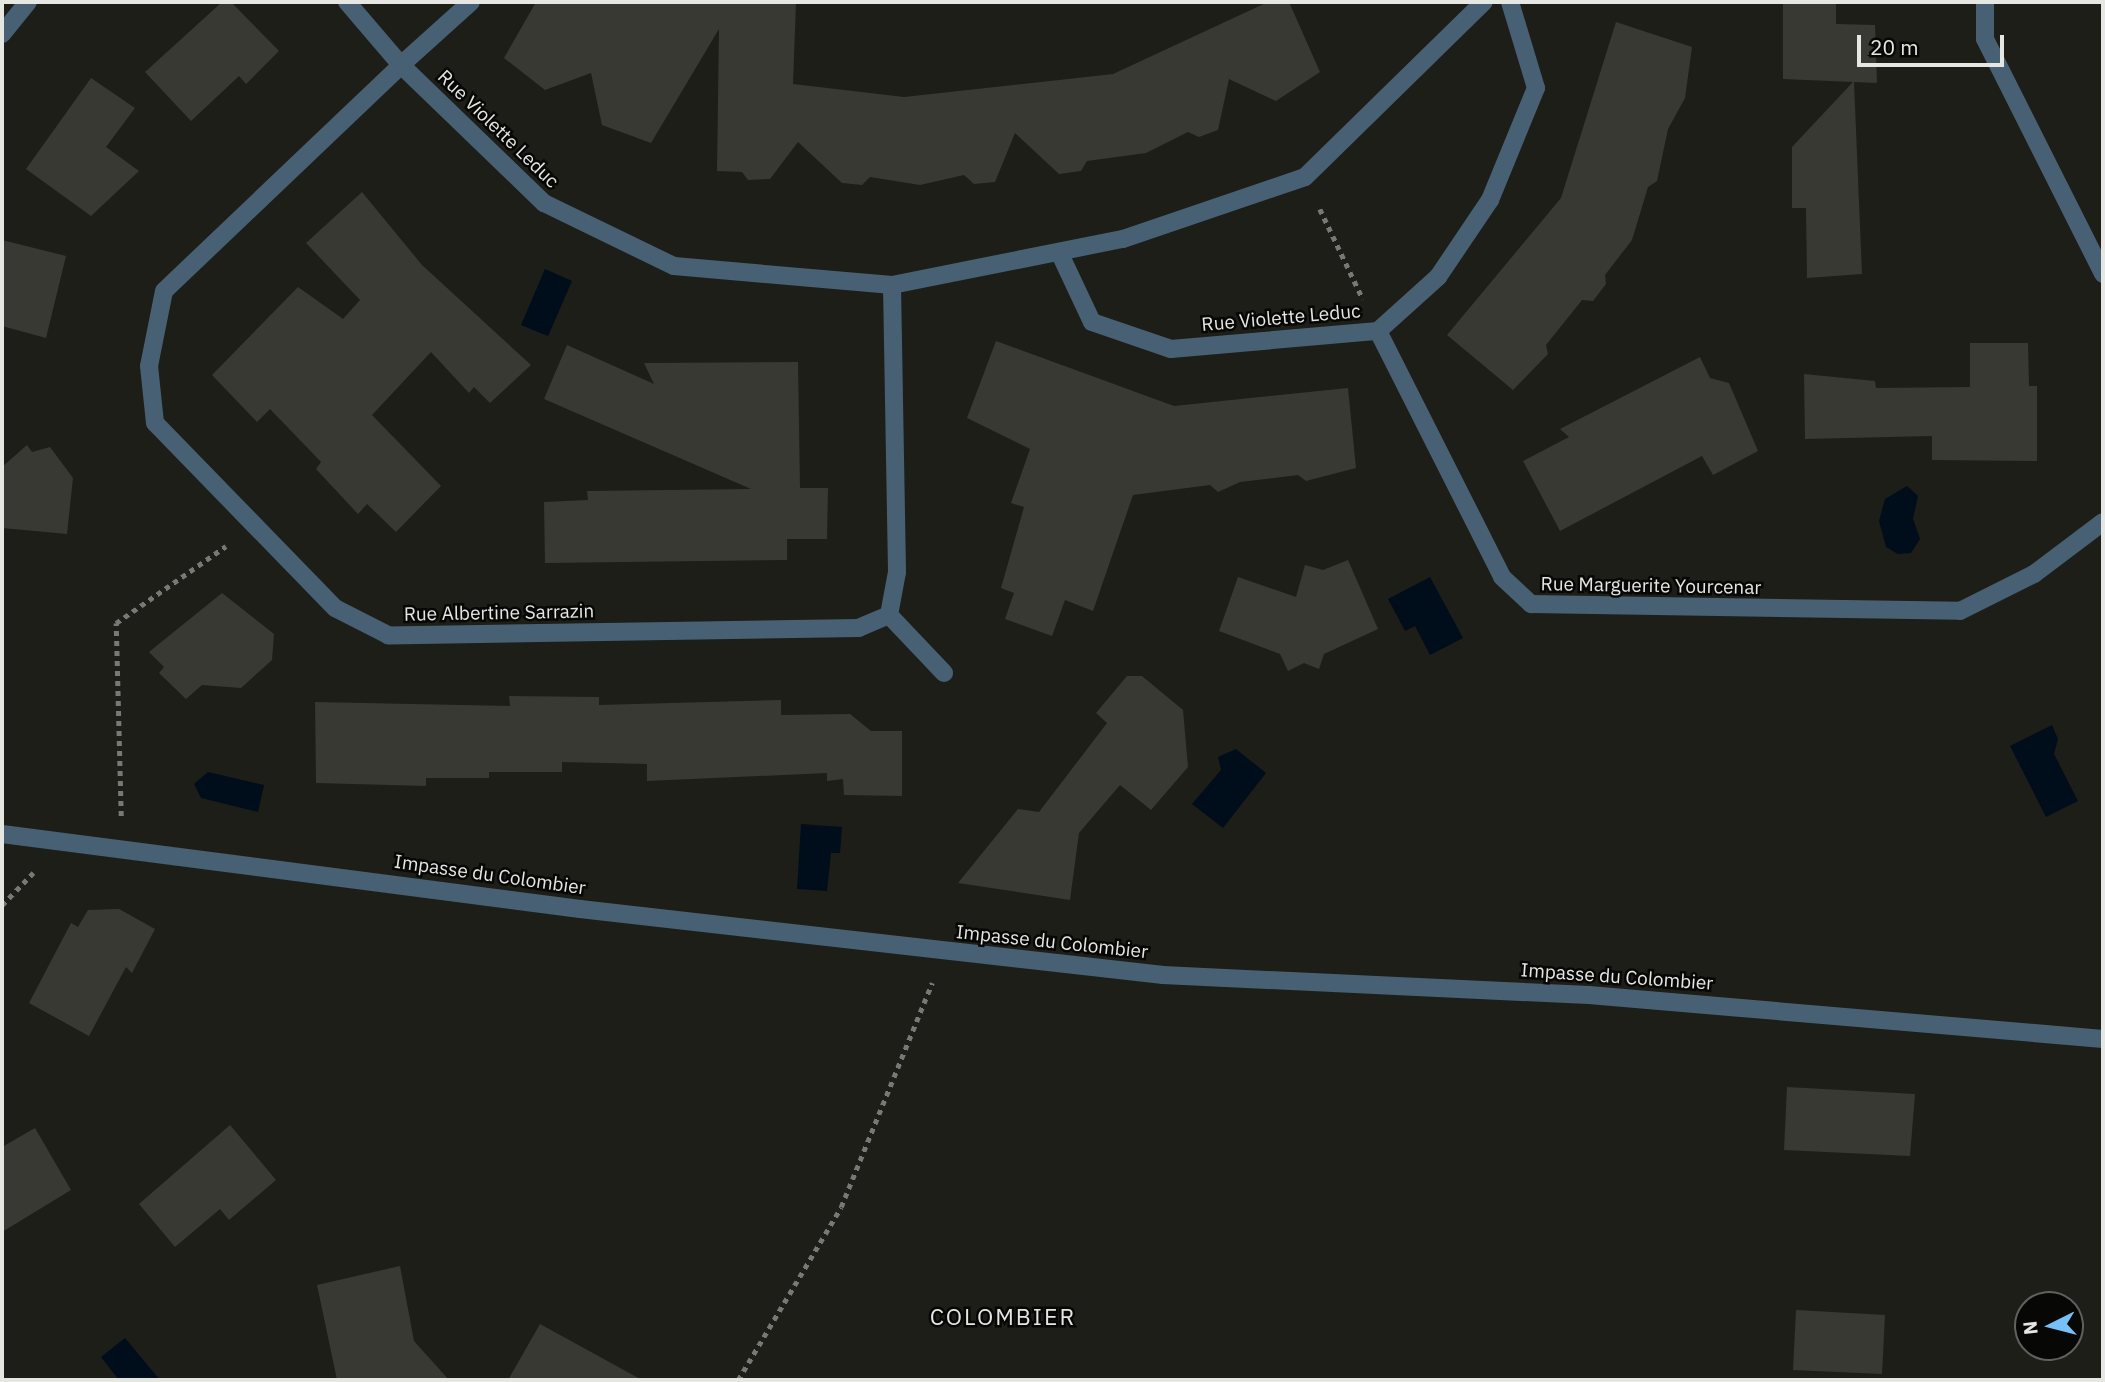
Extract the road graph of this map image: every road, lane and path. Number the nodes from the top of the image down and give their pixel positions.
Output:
1 (28, 2) edge
2 (347, 2) edge
3 (471, 2) edge
4 (1484, 2) edge
5 (1510, 2) edge
6 (1985, 2) edge
7 (2, 34) edge
8 (401, 65) junction
9 (1305, 177) junction
10 (1060, 254) junction
11 (2103, 274) edge
12 (892, 285) junction
13 (1378, 331) junction
14 (2103, 522) edge
15 (256, 524) junction
16 (889, 615) junction
17 (944, 673) dead end
18 (2, 834) edge
19 (122, 845) junction
20 (944, 952) junction
21 (2103, 1039) edge
22 (738, 1380) edge

1 - 7 street
2 - 8 street, Rue Violette Leduc
3 - 8 street, Rue Albertine Sarrazin
4 - 9 street, Rue Violette Leduc
5 - 13 street, Rue Violette Leduc
6 - 11 street
8 - 12 street, Rue Violette Leduc
8 - 15 street, Rue Albertine Sarrazin
9 - 10 street, Rue Violette Leduc
9 - 13 path
10 - 12 street, Rue Violette Leduc
10 - 13 street, Rue Violette Leduc
12 - 16 street
13 - 14 street, Rue Marguerite Yourcenar
15 - 16 street, Rue Albertine Sarrazin
15 - 19 path
16 - 17 street
18 - 19 street, Impasse du Colombier
19 - 20 street, Impasse du Colombier
20 - 21 street, Impasse du Colombier
20 - 22 path

